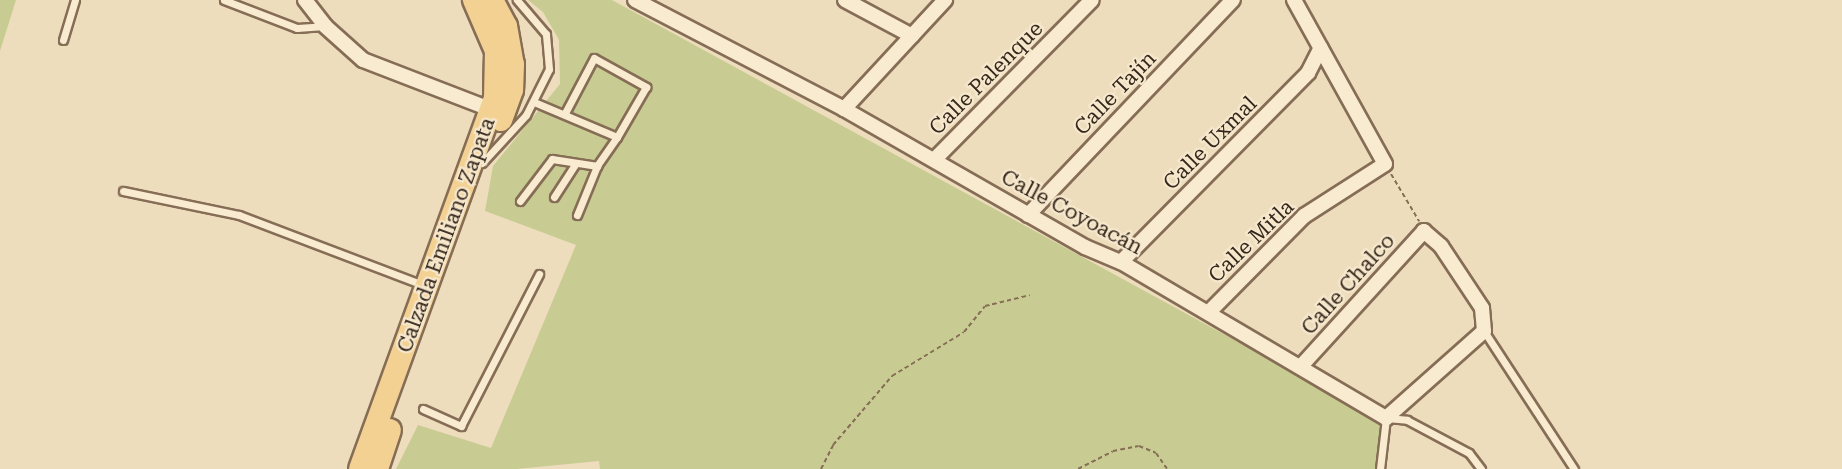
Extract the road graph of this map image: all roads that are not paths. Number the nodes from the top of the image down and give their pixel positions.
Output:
1 (75, 0) edge
2 (224, 0) edge
3 (305, 0) edge
4 (474, 0) edge
5 (492, 0) edge
6 (517, 0) edge
7 (635, 0) edge
8 (845, 0) edge
9 (945, 0) edge
10 (1092, 0) edge
11 (1233, 0) edge
12 (1294, 0) edge
13 (325, 26) junction
14 (912, 36) junction
15 (63, 40) dead end
16 (1321, 48) junction
17 (534, 102) junction
18 (844, 108) junction
19 (564, 113) junction
20 (505, 115) junction
21 (617, 137) junction
22 (935, 159) junction
23 (576, 163) junction
24 (597, 166) junction
25 (123, 191) dead end
26 (554, 197) dead end
27 (520, 201) dead end
28 (577, 215) dead end
29 (1028, 215) junction
30 (1121, 262) junction
31 (539, 274) dead end
32 (427, 287) junction
33 (1209, 312) junction
34 (1484, 331) junction
35 (1302, 365) junction
36 (423, 409) dead end
37 (1386, 418) junction
38 (360, 469) edge
39 (377, 469) edge
40 (1380, 469) edge
41 (1481, 469) edge
42 (1574, 469) edge

1 - 15 lane
2 - 13 lane
3 - 13 street
4 - 20 main road, Calzada Emiliano Zapata
5 - 20 main road, Calzada Emiliano Zapata
6 - 17 lane
7 - 18 street, Calle Coyoacán
8 - 14 street
9 - 14 street
10 - 22 street, Calle Palenque
11 - 29 street, Calle Tajín
12 - 16 street
13 - 20 street
14 - 18 street
16 - 30 street, Calle Uxmal
16 - 33 street, Calle Mitla
17 - 19 lane
17 - 20 lane
18 - 22 street, Calle Coyoacán
19 - 21 lane
19 - 21 lane
20 - 32 main road, Calzada Emiliano Zapata
20 - 39 main road, Calzada Emiliano Zapata
21 - 24 lane
22 - 29 street, Calle Coyoacán
23 - 24 lane
23 - 26 lane
23 - 27 lane
24 - 28 lane
25 - 32 lane
29 - 30 street, Calle Coyoacán
30 - 33 street, Calle Coyoacán
31 - 36 lane
32 - 38 main road, Calzada Emiliano Zapata
33 - 35 street, Calle Coyoacán
34 - 35 street, Calle Chalco
34 - 37 street
34 - 42 lane
35 - 37 street, Calle Coyoacán
37 - 40 lane
37 - 41 lane, Calle Coyoacán

